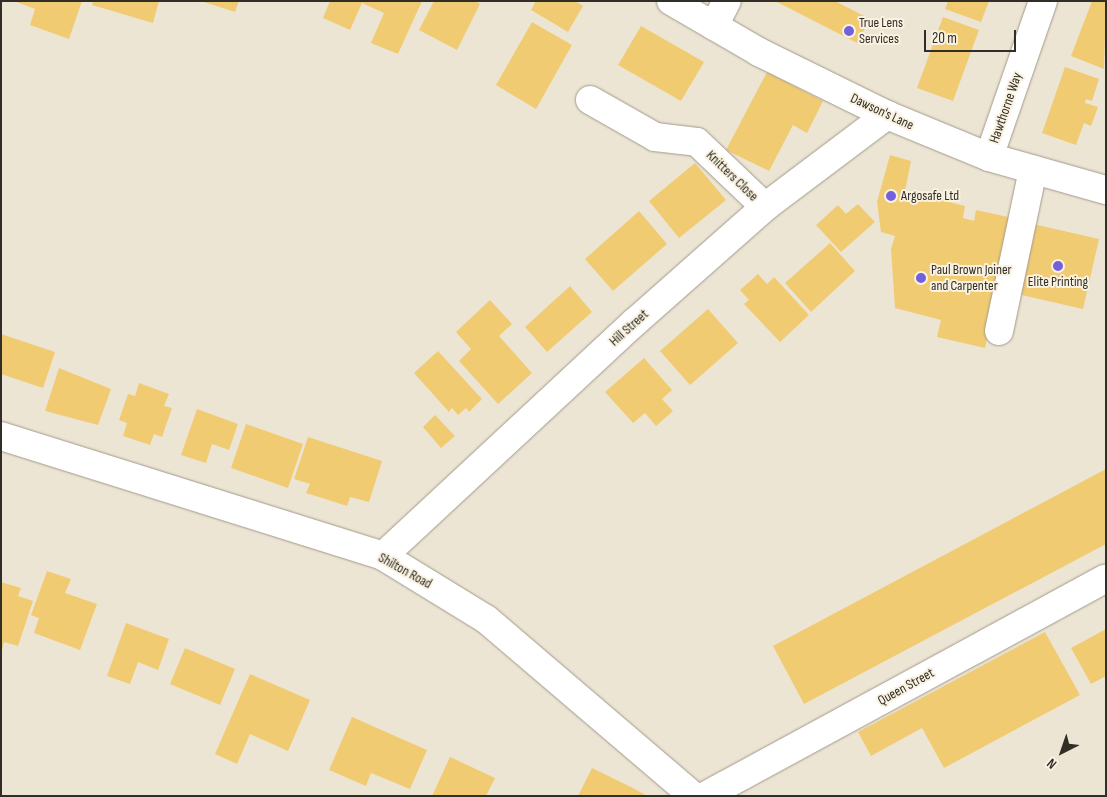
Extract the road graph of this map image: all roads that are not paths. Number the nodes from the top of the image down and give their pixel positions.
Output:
1 (671, 1) edge
2 (727, 1) edge
3 (1043, 1) edge
4 (714, 26) junction
5 (590, 100) dead end
6 (887, 115) junction
7 (989, 157) junction
8 (1033, 170) junction
9 (1106, 190) edge
10 (765, 207) junction
11 (999, 331) dead end
12 (1, 436) edge
13 (383, 556) junction
14 (1106, 578) edge
15 (693, 796) edge
16 (706, 796) edge

1 - 4 street, Dawson's Lane
2 - 4 street
3 - 7 street, Hawthorne Way
4 - 6 street, Dawson's Lane
5 - 10 street, Knitters Close
6 - 7 street, Dawson's Lane
6 - 10 street, Hill Street
7 - 8 street, Dawson's Lane
8 - 9 street, Dawson's Lane
8 - 11 street
10 - 13 street, Hill Street
12 - 13 street, Shilton Road
13 - 15 street, Shilton Road
14 - 16 street, Queen Street

